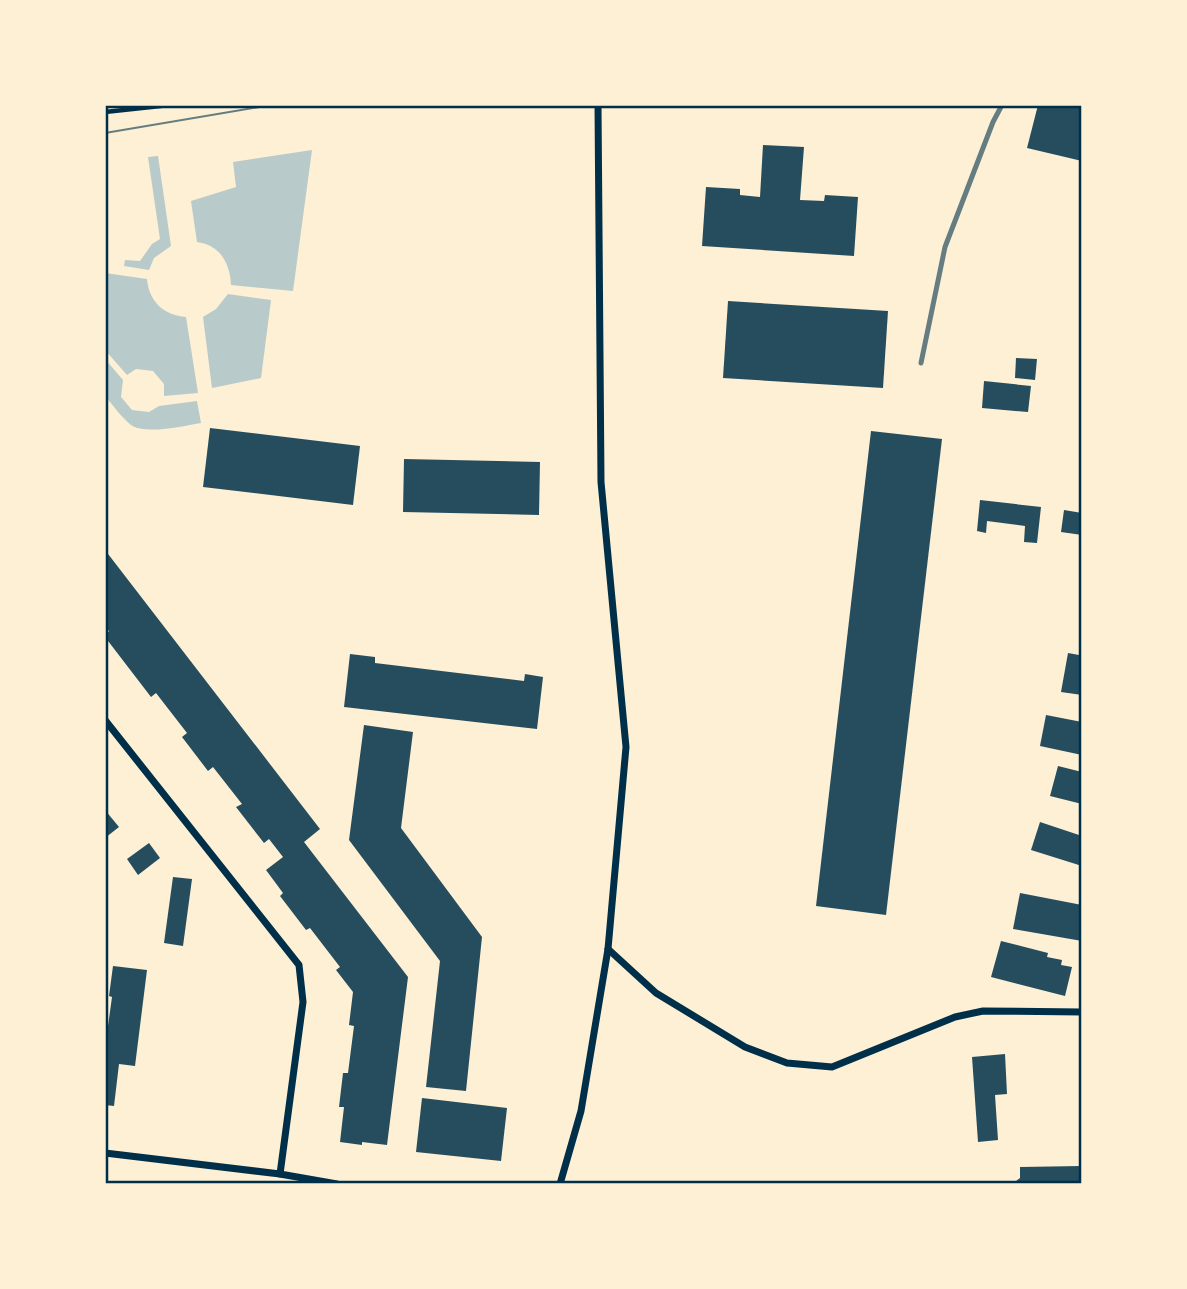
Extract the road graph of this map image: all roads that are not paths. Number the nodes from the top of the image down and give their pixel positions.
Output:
1 (598, 105) edge
2 (105, 720) edge
3 (608, 949) junction
4 (1082, 1012) edge
5 (105, 1153) edge
6 (280, 1174) junction
7 (337, 1184) edge
8 (560, 1184) edge

1 - 3 street
2 - 6 street
3 - 4 street
3 - 8 street
5 - 6 street
6 - 7 street

